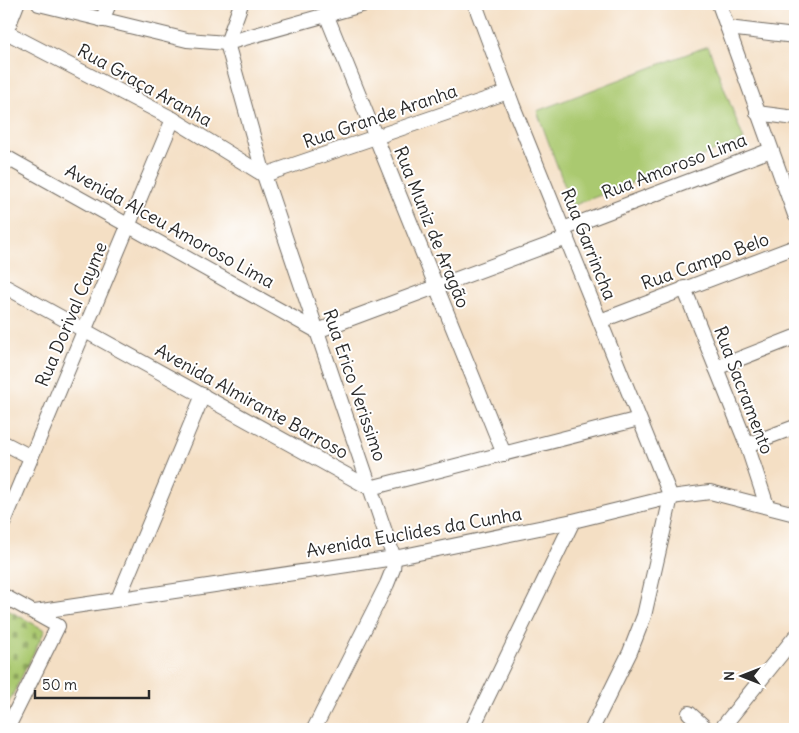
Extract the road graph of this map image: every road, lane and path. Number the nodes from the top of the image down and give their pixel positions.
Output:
1 (17, 4) edge
2 (39, 4) edge
3 (108, 4) edge
4 (240, 4) edge
5 (475, 4) edge
6 (719, 4) edge
7 (360, 5) edge
8 (326, 14) junction
9 (102, 20) junction
10 (728, 28) junction
11 (5, 34) edge
12 (795, 36) edge
13 (227, 42) junction
14 (508, 92) junction
15 (757, 113) junction
16 (795, 118) edge
17 (173, 119) junction
18 (376, 137) junction
19 (771, 150) junction
20 (4, 156) edge
21 (264, 175) junction
22 (792, 200) edge
23 (795, 215) edge
24 (129, 224) junction
25 (565, 233) junction
26 (795, 247) edge
27 (4, 286) edge
28 (436, 286) junction
29 (684, 288) junction
30 (600, 321) junction
31 (84, 330) junction
32 (317, 330) junction
33 (795, 337) edge
34 (716, 368) junction
35 (203, 395) junction
36 (639, 419) junction
37 (795, 427) edge
38 (4, 443) edge
39 (747, 445) junction
40 (504, 454) junction
41 (31, 457) junction
42 (370, 488) junction
43 (671, 497) junction
44 (767, 506) junction
45 (795, 514) edge
46 (573, 520) junction
47 (4, 522) edge
48 (394, 558) junction
49 (4, 596) edge
50 (118, 599) junction
51 (35, 612) junction
52 (795, 637) edge
53 (791, 653) edge
54 (689, 713) dead end
55 (8, 729) edge
56 (314, 729) edge
57 (472, 729) edge
58 (592, 729) edge
59 (707, 729) edge
60 (721, 729) edge

1 - 11 street
2 - 9 street
3 - 9 street
4 - 13 street
5 - 14 street, Rua Garrincha
6 - 10 street
7 - 8 street
8 - 13 street
8 - 18 street, Rua Muniz de Aragão
9 - 13 street
10 - 12 street
10 - 15 street
11 - 17 street, Rua Graça Aranha
13 - 21 street, Rua Erico Verissimo
14 - 18 street, Rua Grande Aranha
14 - 25 street, Rua Garrincha
15 - 16 street
15 - 19 street
17 - 21 street, Rua Graça Aranha
17 - 24 street, Rua Dorival Cayme
18 - 21 street, Rua Grande Aranha
18 - 28 street, Rua Muniz de Aragão
19 - 22 street
19 - 25 street, Rua Amoroso Lima
20 - 24 street, Avenida Alceu Amoroso Lima
21 - 32 street, Rua Erico Verissimo
22 - 23 street
24 - 31 street, Rua Dorival Cayme
24 - 32 street, Avenida Alceu Amoroso Lima
25 - 28 street, Rua Amoroso Lima
25 - 30 street, Rua Garrincha
26 - 29 street, Rua Campo Belo
27 - 31 street, Avenida Almirante Barroso
28 - 32 street, Rua Amoroso Lima
28 - 40 street, Rua Muniz de Aragão
29 - 30 street, Rua Campo Belo
29 - 34 street, Rua Sacramento
30 - 36 street, Rua Garrincha
31 - 35 street, Avenida Almirante Barroso
31 - 41 street, Rua Dorival Cayme
32 - 42 street, Rua Erico Verissimo
33 - 34 street
34 - 39 street, Rua Sacramento
35 - 42 street, Avenida Almirante Barroso
35 - 50 street
36 - 40 street
36 - 43 street, Rua Garrincha
37 - 39 street
38 - 41 street
39 - 44 street, Rua Sacramento
40 - 42 street
41 - 47 street, Rua Dorival Cayme
42 - 48 street, Rua Erico Verissimo
43 - 44 street, Avenida Euclides da Cunha
43 - 46 street, Avenida Euclides da Cunha
43 - 58 street
44 - 45 street, Avenida Euclides da Cunha
46 - 48 street, Avenida Euclides da Cunha
46 - 57 street
48 - 50 street, Avenida Euclides da Cunha
48 - 56 street
49 - 51 street
50 - 51 street, Avenida Euclides da Cunha
51 - 55 street
52 - 53 street
53 - 60 street
54 - 59 street

